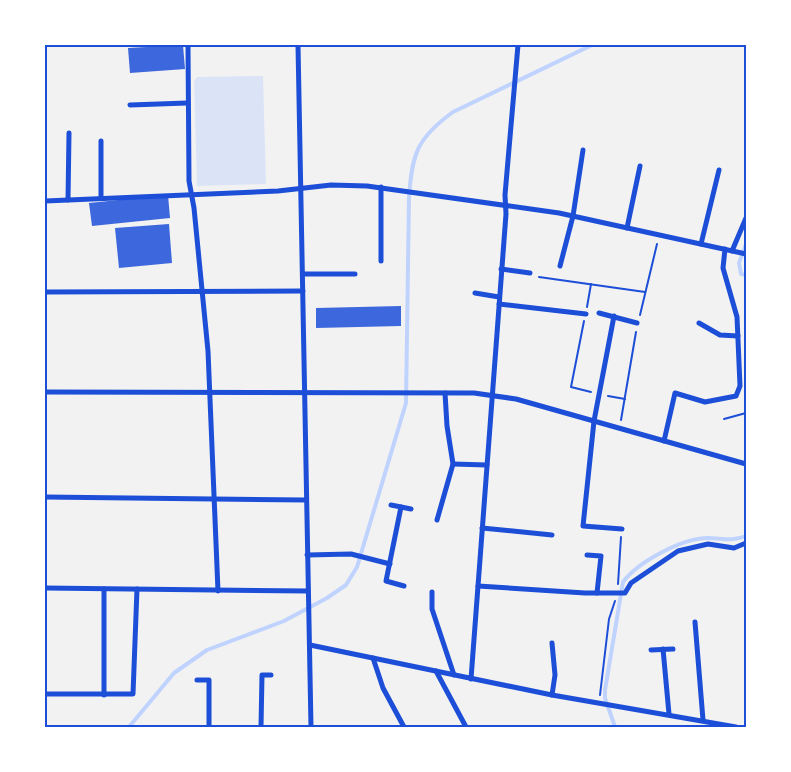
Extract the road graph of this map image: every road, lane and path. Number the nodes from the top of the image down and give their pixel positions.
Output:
1 (188, 45) edge
2 (298, 45) edge
3 (518, 45) edge
4 (187, 103) junction
5 (130, 105) dead end
6 (68, 133) dead end
7 (101, 141) dead end
8 (583, 150) dead end
9 (640, 166) dead end
10 (719, 170) dead end
11 (381, 187) junction
12 (300, 189) junction
13 (191, 193) junction
14 (101, 198) junction
15 (68, 200) junction
16 (45, 201) edge
17 (505, 205) junction
18 (573, 216) junction
19 (746, 218) edge
20 (627, 228) junction
21 (702, 244) junction
22 (725, 249) junction
23 (733, 251) junction
24 (746, 254) edge
25 (381, 261) dead end
26 (560, 266) dead end
27 (501, 269) junction
28 (530, 272) joint
29 (303, 274) junction
30 (355, 274) dead end
31 (591, 284) junction
32 (303, 291) junction
33 (45, 292) edge
34 (201, 292) junction
35 (645, 292) dead end
36 (475, 293) dead end
37 (499, 297) junction
38 (499, 304) junction
39 (599, 313) dead end
40 (586, 314) junction
41 (614, 316) junction
42 (637, 323) dead end
43 (699, 323) dead end
44 (738, 336) junction
45 (739, 366) junction
46 (746, 366) edge
47 (45, 392) edge
48 (210, 392) junction
49 (304, 392) junction
50 (445, 393) junction
51 (599, 394) junction
52 (492, 395) junction
53 (625, 399) dead end
54 (746, 413) edge
55 (724, 419) dead end
56 (594, 421) junction
57 (664, 440) junction
58 (453, 464) junction
59 (746, 464) edge
60 (487, 465) junction
61 (45, 497) edge
62 (214, 499) junction
63 (306, 500) junction
64 (391, 505) dead end
65 (401, 507) junction
66 (411, 509) dead end
67 (437, 520) dead end
68 (482, 528) junction
69 (622, 529) joint
70 (552, 534) dead end
71 (746, 543) edge
72 (307, 555) junction
73 (587, 555) dead end
74 (390, 564) junction
75 (404, 586) dead end
76 (478, 586) junction
77 (45, 588) edge
78 (104, 589) junction
79 (137, 589) junction
80 (218, 591) junction
81 (308, 591) junction
82 (432, 592) dead end
83 (618, 592) junction
84 (597, 593) junction
85 (695, 622) dead end
86 (552, 643) dead end
87 (310, 645) junction
88 (673, 649) dead end
89 (651, 650) dead end
90 (663, 650) junction
91 (373, 658) junction
92 (436, 672) junction
93 (271, 675) dead end
94 (454, 675) junction
95 (471, 679) junction
96 (197, 680) dead end
97 (45, 694) edge
98 (104, 695) junction
99 (552, 695) junction
100 (601, 704) junction
101 (668, 714) junction
102 (703, 720) junction
103 (209, 727) edge
104 (261, 727) edge
105 (311, 727) edge
106 (404, 727) edge
107 (466, 727) edge
108 (736, 727) edge

1 - 4 street
2 - 12 street
3 - 17 street
4 - 5 street
4 - 13 street
6 - 15 street
7 - 14 street
8 - 18 street
9 - 20 street
10 - 21 street
11 - 12 street
11 - 17 street
11 - 25 street
12 - 13 street
12 - 29 street
13 - 14 street
13 - 34 street
14 - 15 street
15 - 16 street
17 - 18 street
17 - 27 street
18 - 20 street
18 - 26 street
19 - 23 street
20 - 21 street
21 - 22 street
22 - 23 street
22 - 44 street
23 - 24 street
27 - 28 street
27 - 37 street
28 - 31 path
29 - 30 street
29 - 32 street
31 - 35 path
31 - 40 path
32 - 34 street
32 - 49 street
33 - 34 street
34 - 48 street
36 - 37 street
37 - 38 street
38 - 40 street
38 - 52 street
39 - 41 street
40 - 51 path
41 - 42 street
41 - 51 street
43 - 44 street
44 - 45 street
45 - 46 street
45 - 57 street
47 - 48 street
48 - 49 street
48 - 62 street
49 - 50 street
49 - 63 street
50 - 52 street
50 - 58 street
51 - 53 path
51 - 56 street
52 - 56 street
52 - 60 street
54 - 55 path
56 - 57 street
56 - 69 street
57 - 59 street
58 - 60 street
58 - 67 street
60 - 68 street
61 - 62 street
62 - 63 street
62 - 80 street
63 - 72 street
64 - 65 street
65 - 66 street
65 - 74 street
68 - 70 street
68 - 76 street
69 - 83 path
71 - 83 street
72 - 74 street
72 - 81 street
73 - 84 street
74 - 75 street
76 - 84 street
76 - 95 street
77 - 78 street
78 - 79 street
78 - 98 street
79 - 80 street
79 - 98 street
80 - 81 street
81 - 87 street
82 - 94 street
83 - 84 street
83 - 100 path
85 - 102 street
86 - 99 street
87 - 91 street
87 - 105 street
88 - 90 street
89 - 90 street
90 - 101 street
91 - 92 street
91 - 106 street
92 - 94 street
92 - 107 street
93 - 104 street
94 - 95 street
95 - 99 street
96 - 103 street
97 - 98 street
99 - 100 street
100 - 101 street
101 - 102 street
102 - 108 street

